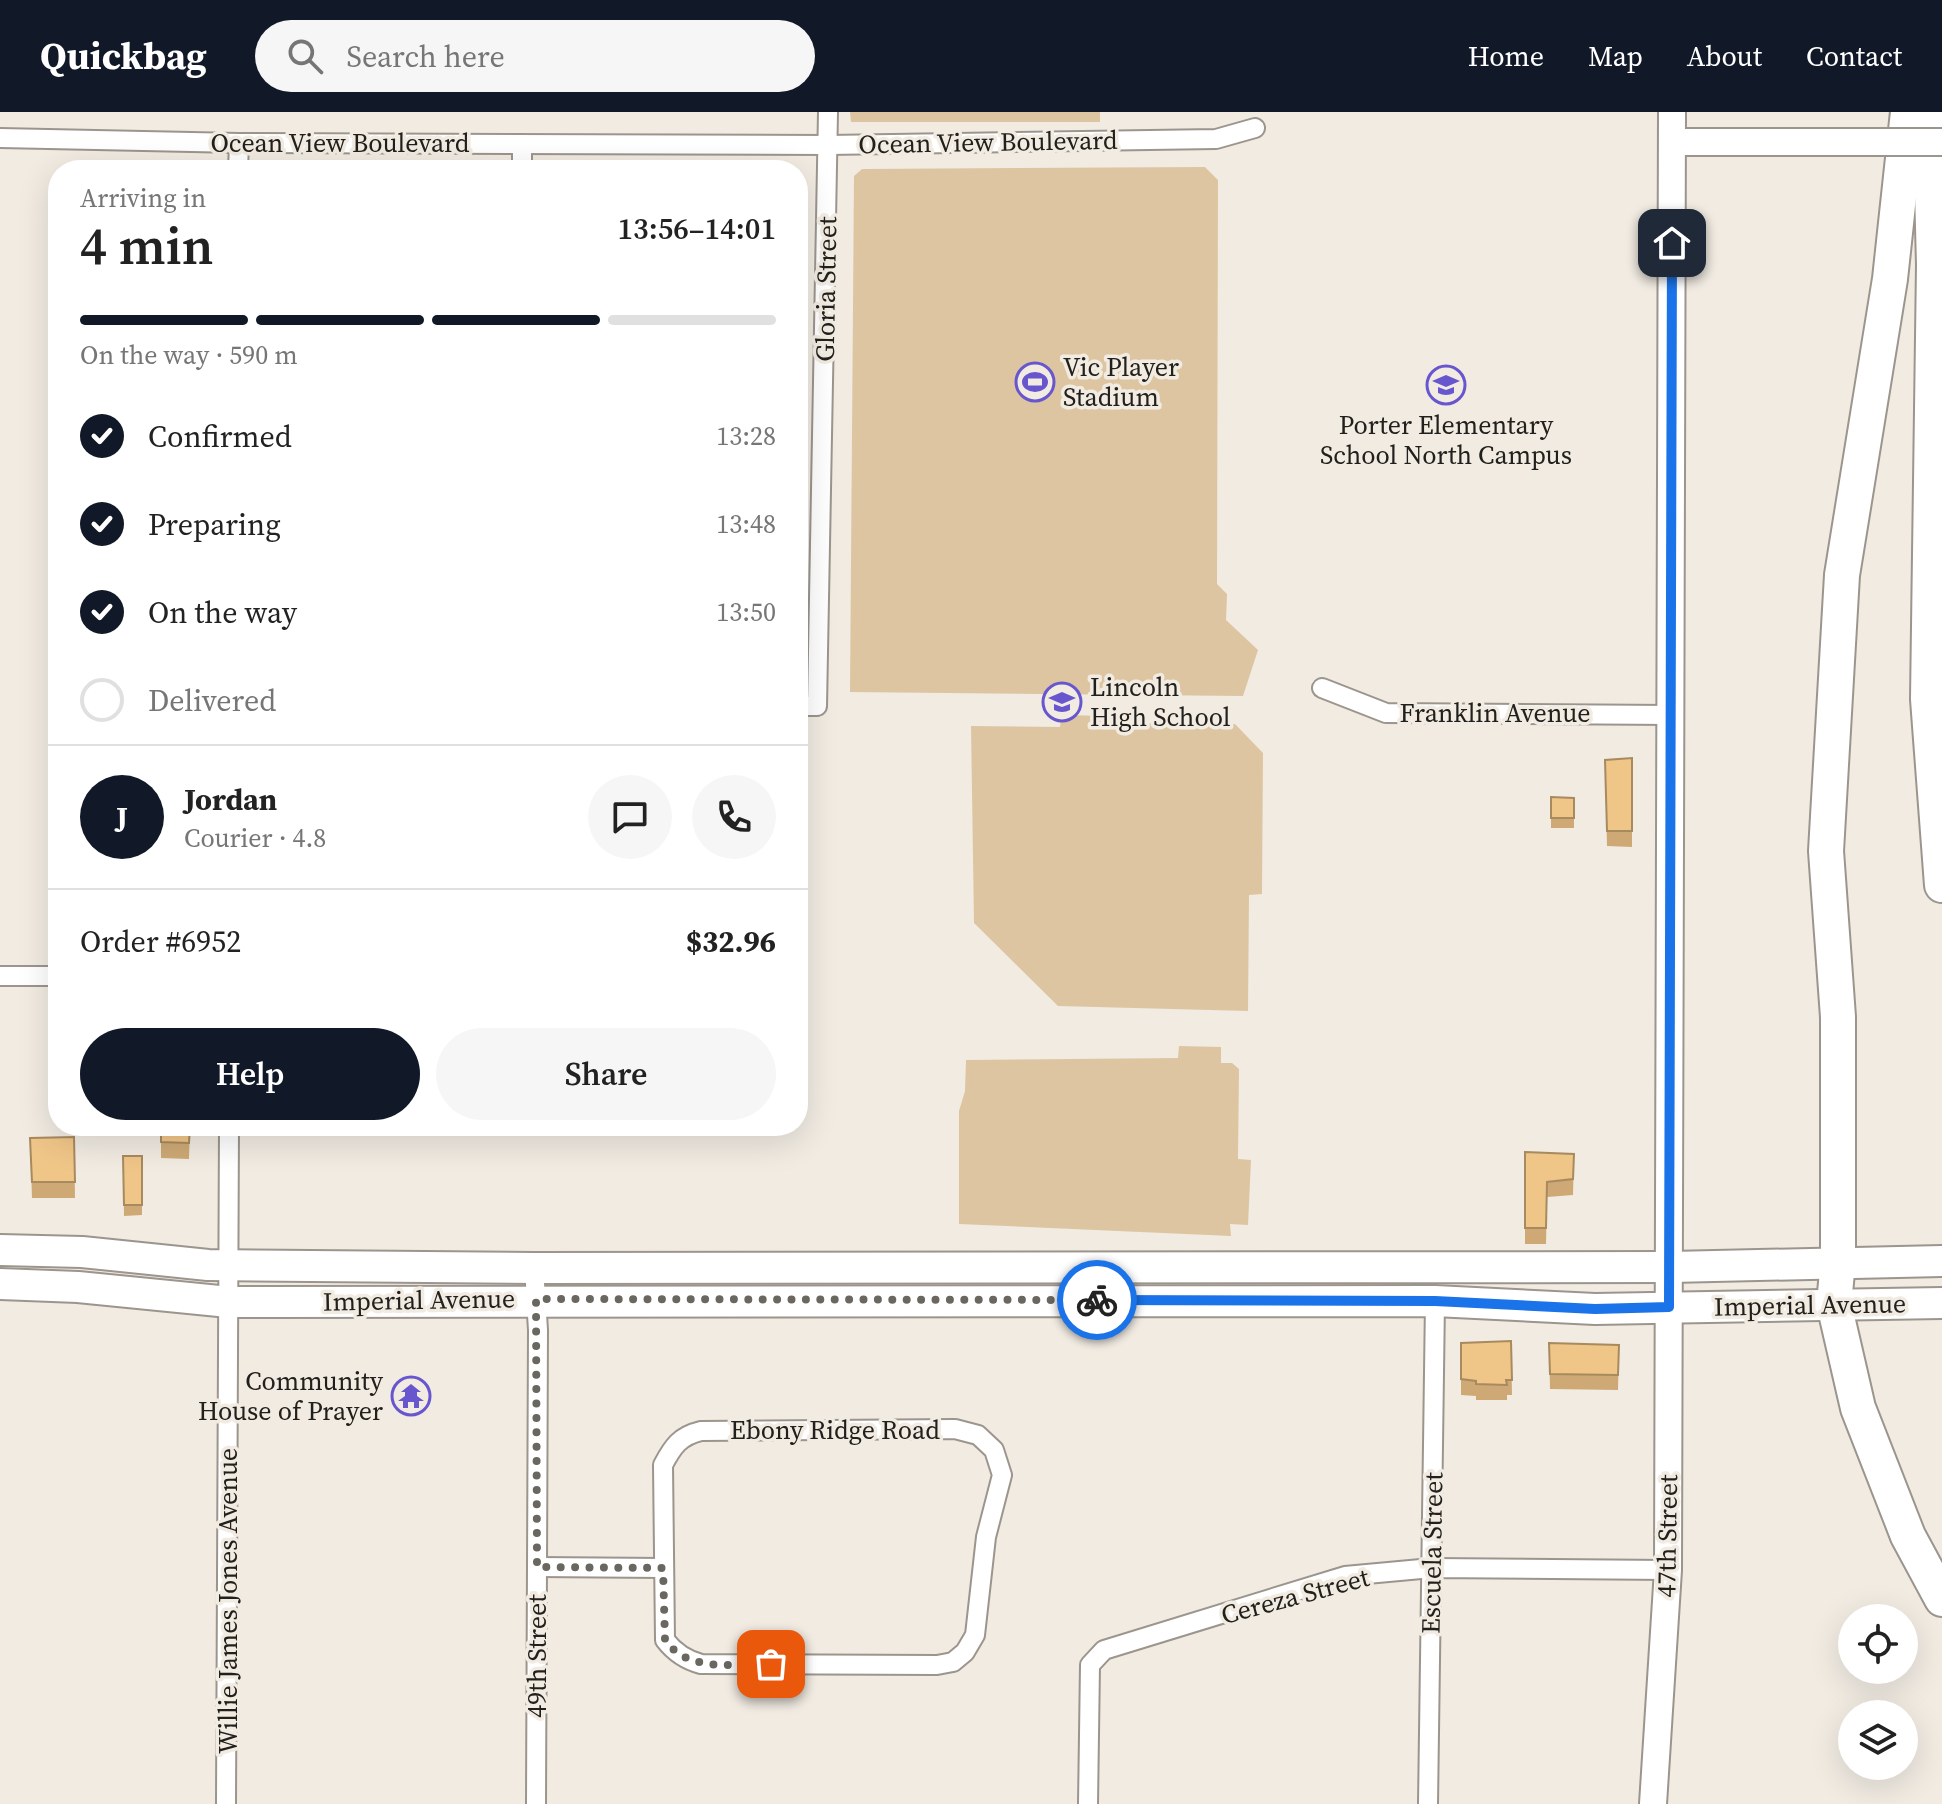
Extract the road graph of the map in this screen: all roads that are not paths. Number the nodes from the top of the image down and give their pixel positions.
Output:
1 (828, 112) edge
2 (1672, 112) edge
3 (1908, 112) edge
4 (1930, 112) edge
5 (1255, 128) dead end
6 (0, 138) edge
7 (1672, 142) junction
8 (1942, 142) edge
9 (239, 143) junction
10 (522, 144) junction
11 (829, 145) junction
12 (238, 160) edge
13 (522, 160) edge
14 (1322, 688) dead end
15 (808, 706) edge
16 (1672, 715) junction
17 (1942, 885) edge
18 (0, 976) edge
19 (48, 976) edge
20 (229, 1136) edge
21 (0, 1250) edge
22 (1838, 1261) junction
23 (1942, 1261) edge
24 (229, 1265) junction
25 (1671, 1267) junction
26 (534, 1268) junction
27 (0, 1284) edge
28 (536, 1299) junction
29 (1435, 1301) junction
30 (229, 1302) junction
31 (1942, 1303) edge
32 (1834, 1304) junction
33 (1669, 1307) junction
34 (537, 1567) junction
35 (663, 1568) junction
36 (1432, 1568) junction
37 (1668, 1570) junction
38 (1942, 1599) edge
39 (226, 1804) edge
40 (536, 1804) edge
41 (1088, 1804) edge
42 (1428, 1804) edge
43 (1653, 1804) edge

1 - 11 street, Gloria Street
2 - 7 main road, 47th Street
3 - 22 highway
4 - 17 highway
5 - 11 street, Ocean View Boulevard
6 - 9 street, Ocean View Boulevard
7 - 8 main road, bridge
7 - 16 main road, 47th Street
9 - 10 street, Ocean View Boulevard
9 - 12 street
10 - 11 street, Ocean View Boulevard
10 - 13 street
11 - 15 street, Gloria Street
14 - 16 street, Franklin Avenue
16 - 25 main road, 47th Street
18 - 19 street
20 - 24 street, Willie James Jones Avenue
21 - 24 main road, Imperial Avenue
22 - 23 main road, Imperial Avenue
22 - 25 main road, Imperial Avenue
22 - 32 highway
24 - 26 main road, Imperial Avenue
24 - 30 street, Willie James Jones Avenue
25 - 26 main road, Imperial Avenue
25 - 33 main road, 47th Street
26 - 28 street, 49th Street
27 - 30 main road, Imperial Avenue
28 - 29 main road, Imperial Avenue
28 - 30 main road, Imperial Avenue
28 - 34 street, 49th Street
29 - 33 main road, Imperial Avenue
29 - 36 street, Escuela Street
30 - 39 street, Willie James Jones Avenue
31 - 32 main road, Imperial Avenue
32 - 33 main road, Imperial Avenue
32 - 38 highway
33 - 37 main road, 47th Street
34 - 35 street
34 - 40 street, 49th Street
35 - 35 street, Ebony Ridge Road
36 - 37 street, Cereza Street
36 - 41 street, Cereza Street
36 - 42 street, Escuela Street
37 - 43 main road, 47th Street

